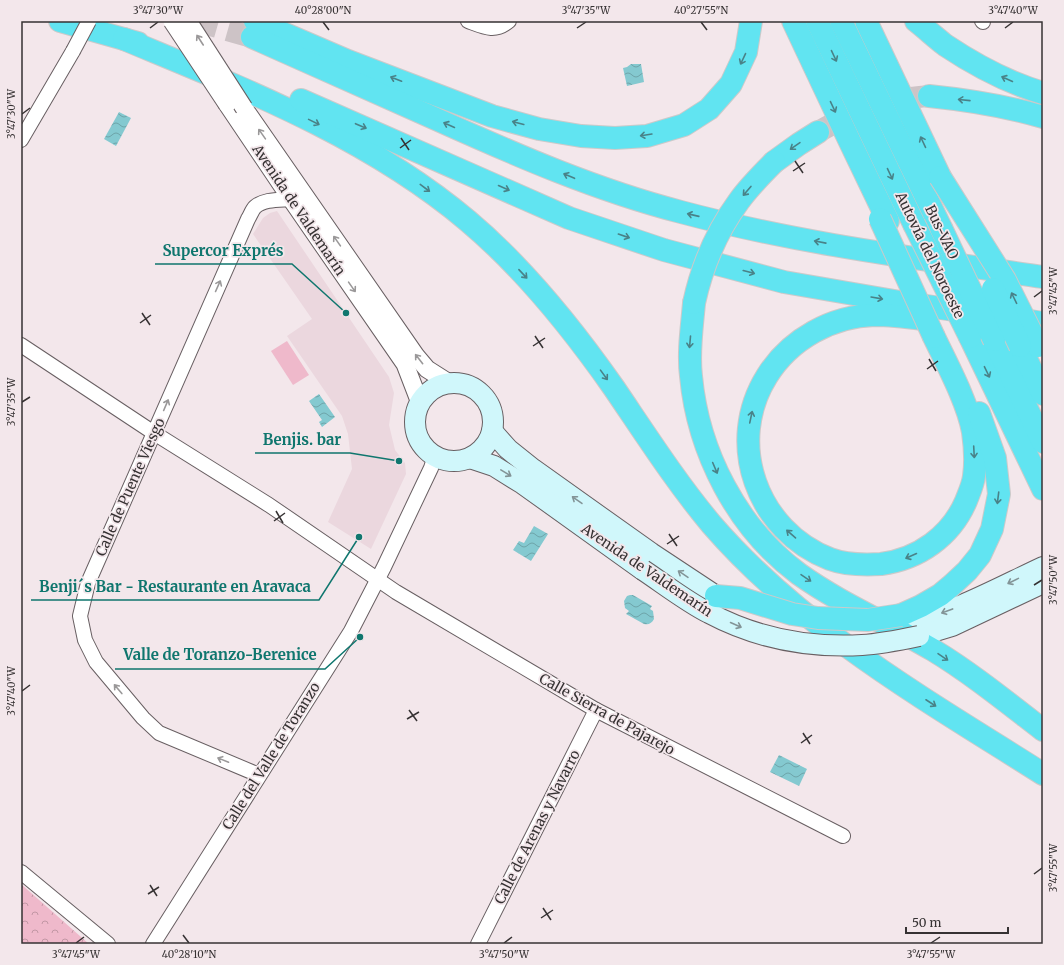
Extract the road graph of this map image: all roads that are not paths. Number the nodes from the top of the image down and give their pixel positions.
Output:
1 (60, 21) edge
2 (89, 21) edge
3 (172, 21) edge
4 (188, 21) edge
5 (468, 21) edge
6 (510, 21) edge
7 (751, 21) edge
8 (793, 21) edge
9 (817, 21) edge
10 (842, 21) edge
11 (866, 21) edge
12 (916, 21) edge
13 (254, 29) edge
14 (124, 39) junction
15 (1043, 93) edge
16 (929, 96) tunnel mouth
17 (1043, 117) edge
18 (818, 132) tunnel mouth
19 (21, 140) edge
20 (291, 199) junction
21 (858, 250) junction
22 (1043, 263) edge
23 (1043, 277) edge
24 (1043, 323) edge
25 (938, 336) junction
26 (1036, 344) edge
27 (21, 345) edge
28 (449, 383) junction
29 (1043, 394) edge
30 (420, 403) junction
31 (492, 431) junction
32 (154, 433) junction
33 (1043, 442) edge
34 (435, 456) junction
35 (470, 458) junction
36 (1043, 489) edge
37 (1043, 567) edge
38 (378, 580) junction
39 (1043, 583) edge
40 (716, 596) joint
41 (986, 602) junction
42 (909, 625) junction
43 (596, 710) junction
44 (1043, 730) edge
45 (1043, 774) edge
46 (259, 775) junction
47 (843, 836) dead end
48 (21, 872) edge
49 (108, 944) edge
50 (153, 944) edge
51 (478, 944) edge

1 - 14 highway
2 - 19 street, bridge
3 - 20 street, Avenida de Valdemarín, bridge
28 -> 4 street, Avenida de Valdemarín, bridge
5 - 6 street
7 -> 13 highway
8 -> 25 highway, bridge
9 -> 36 highway, Autovía del Noroeste, bridge
10 - 33 highway, Bus-VAO, bridge
26 -> 11 highway, bridge
15 -> 12 highway
21 -> 13 highway
14 -> 24 highway
14 -> 45 highway
17 -> 16 highway
18 -> 44 highway, bridge
20 -> 30 street, Avenida de Valdemarín
32 -> 20 street, Calle de Puente Viesgo
21 - 22 highway
21 - 23 highway
25 -> 26 highway
25 -> 42 highway
26 - 29 highway
27 - 32 street, Calle Sierra de Pajarejo
28 - 30 main road
28 - 31 main road
30 - 34 main road
31 - 35 main road
40 -> 31 main road, Avenida de Valdemarín
32 - 38 street, Calle Sierra de Pajarejo
46 -> 32 street, Calle de Puente Viesgo
34 - 35 main road
34 - 38 street, Calle del Valle de Toranzo
35 -> 42 main road, Avenida de Valdemarín, bridge
37 -> 41 main road, Avenida de Valdemarín
38 - 43 street, Calle Sierra de Pajarejo
38 - 46 street, Calle del Valle de Toranzo
39 - 41 main road, Avenida de Valdemarín
40 - 42 highway, bridge
41 - 42 main road, Avenida de Valdemarín
43 - 47 street, Calle Sierra de Pajarejo
43 - 51 street, Calle de Arenas y Navarro
46 - 50 street, Calle del Valle de Toranzo
48 - 49 street

